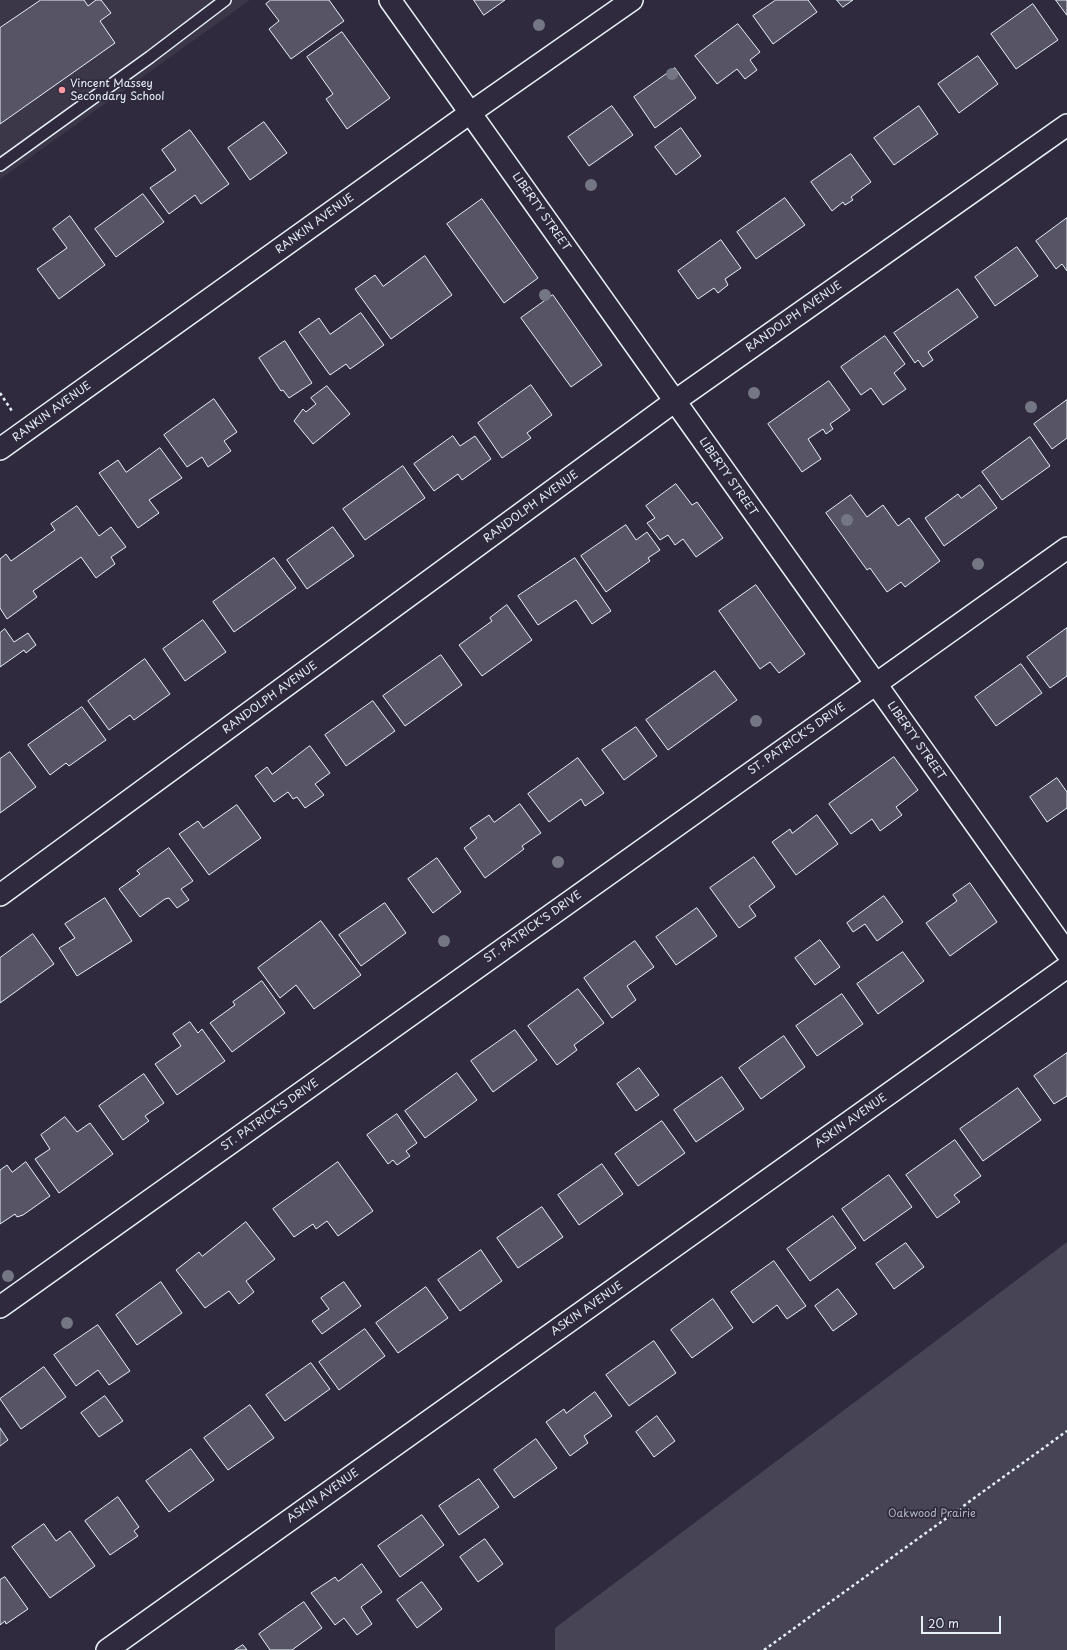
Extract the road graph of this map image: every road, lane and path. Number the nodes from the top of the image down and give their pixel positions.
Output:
1 (225, 0) edge
2 (390, 0) edge
3 (632, 0) edge
4 (470, 113) junction
5 (1067, 125) edge
6 (0, 165) edge
7 (0, 393) edge
8 (675, 402) junction
9 (12, 411) dead end
10 (0, 449) edge
11 (1067, 548) edge
12 (876, 684) junction
13 (0, 895) edge
14 (1067, 953) edge
15 (1067, 967) edge
16 (0, 1307) edge
17 (1067, 1431) edge
18 (107, 1650) edge
19 (764, 1650) edge

1 - 6 lane
2 - 4 street, LIBERTY STREET
3 - 4 street, RANKIN AVENUE
4 - 8 street, LIBERTY STREET
4 - 10 street, RANKIN AVENUE
5 - 8 street, RANDOLPH AVENUE
7 - 9 path
8 - 12 street, LIBERTY STREET
8 - 13 street, RANDOLPH AVENUE
11 - 12 street, ST. PATRICK'S DRIVE
12 - 14 street, LIBERTY STREET
12 - 16 street, ST. PATRICK'S DRIVE
15 - 18 street, ASKIN AVENUE
17 - 19 path

